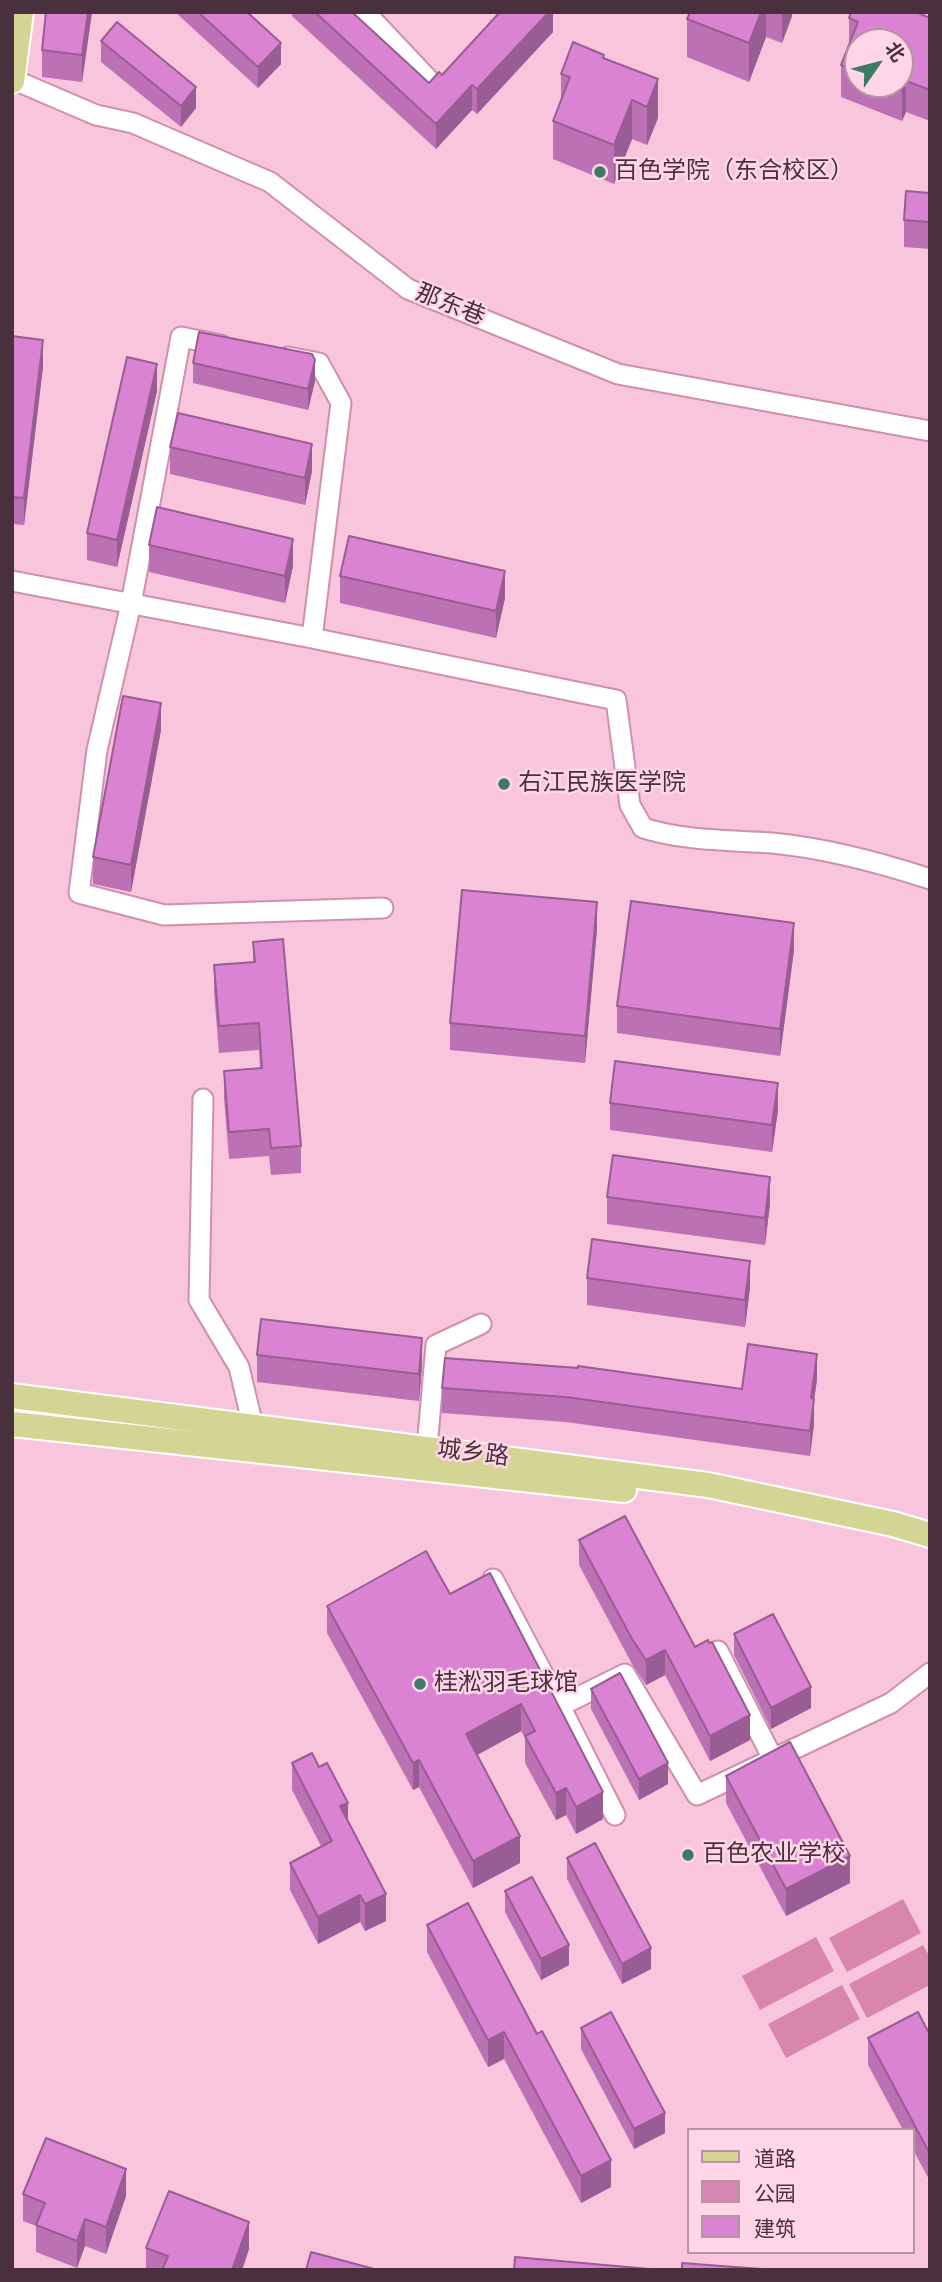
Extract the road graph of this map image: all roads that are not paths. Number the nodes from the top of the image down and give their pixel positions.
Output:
1 (21, 12) edge
2 (365, 12) edge
3 (428, 79) edge
4 (12, 80) edge
5 (244, 349) edge
6 (269, 354) edge
7 (930, 431) edge
8 (12, 581) edge
9 (131, 604) junction
10 (312, 638) junction
11 (930, 879) edge
12 (383, 908) dead end
13 (203, 1099) dead end
14 (481, 1324) dead end
15 (12, 1396) edge
16 (12, 1424) edge
17 (253, 1426) junction
18 (427, 1448) junction
19 (930, 1535) edge
20 (930, 1553) edge
21 (494, 1579) edge
22 (718, 1651) edge
23 (930, 1673) edge
24 (560, 1706) junction
25 (773, 1759) junction
26 (615, 1815) dead end

1 - 4 main road
2 - 3 street
4 - 7 street, 那东巷
5 - 9 street
6 - 10 street
8 - 9 street
9 - 10 street
9 - 12 street
10 - 11 street
13 - 17 street
14 - 18 street
15 - 17 main road, 城乡路
16 - 20 main road, 城乡路
17 - 18 main road, 城乡路
18 - 19 main road, 城乡路
21 - 24 street
22 - 25 street
23 - 25 street
24 - 25 street
24 - 26 street

